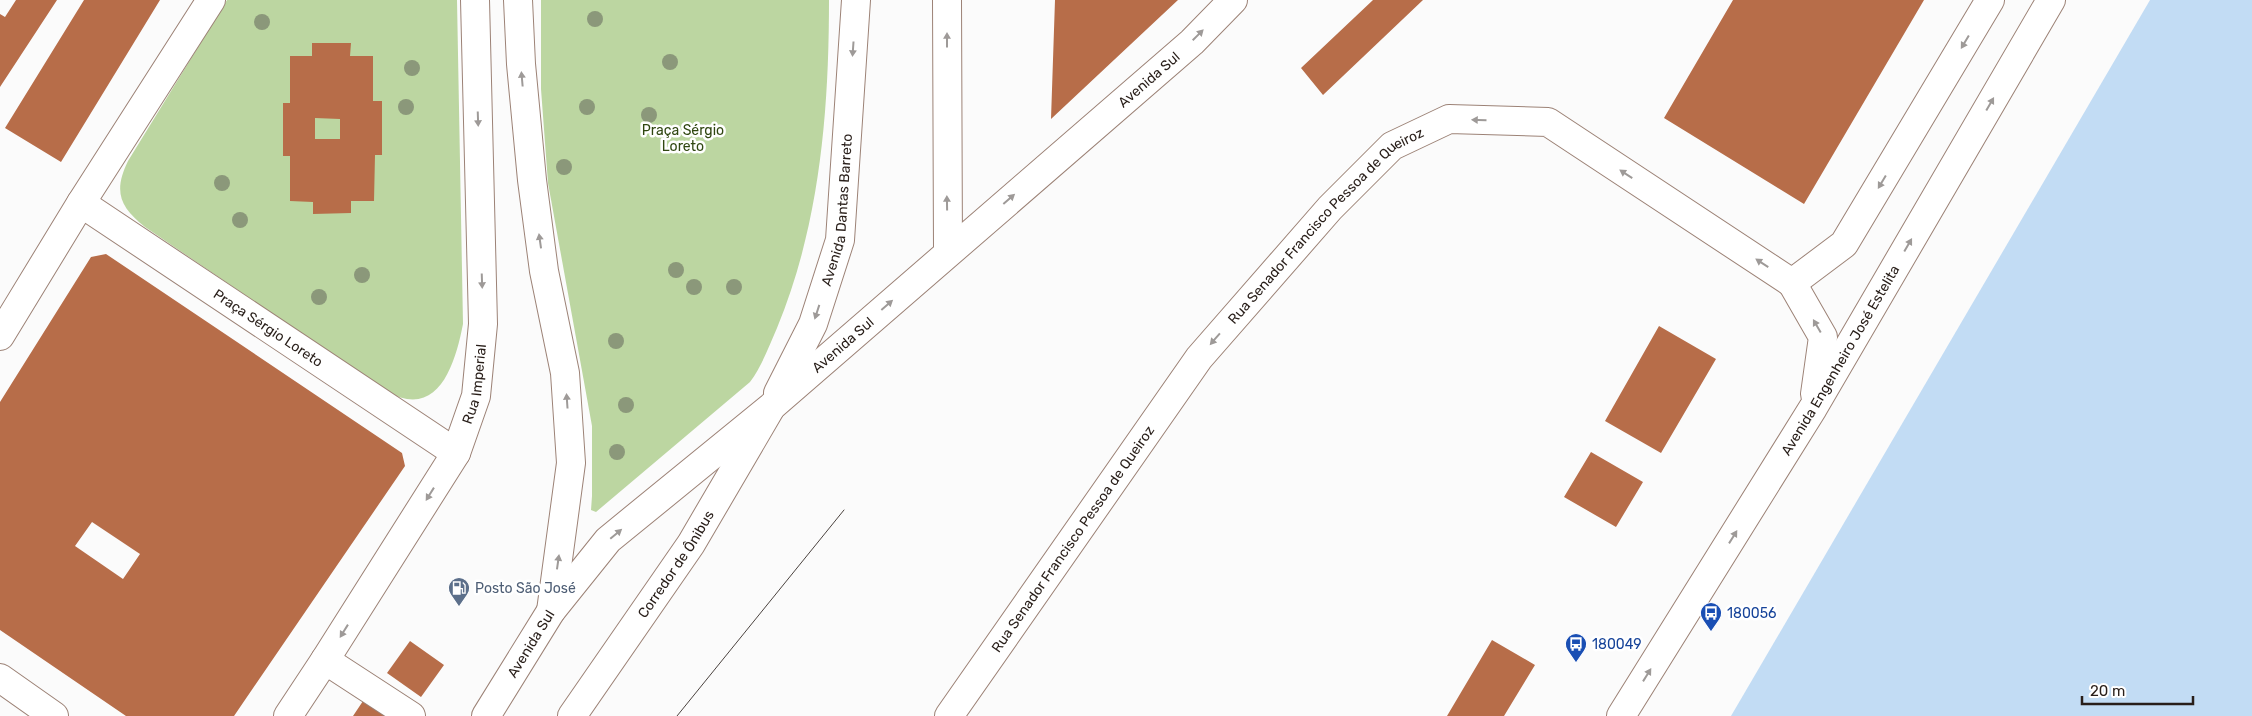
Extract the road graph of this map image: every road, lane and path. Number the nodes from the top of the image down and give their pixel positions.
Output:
1 (211, 0) edge
2 (475, 0) edge
3 (518, 0) edge
4 (856, 0) edge
5 (947, 0) edge
6 (1233, 0) edge
7 (1990, 0) edge
8 (2051, 0) edge
9 (81, 203) junction
10 (948, 252) junction
11 (1792, 283) junction
12 (0, 336) edge
13 (771, 407) junction
14 (1813, 408) junction
15 (456, 453) junction
16 (551, 611) junction
17 (325, 660) junction
18 (0, 678) edge
19 (54, 716) edge
20 (288, 716) edge
21 (411, 716) edge
22 (486, 716) edge
23 (572, 716) edge
24 (949, 716) edge
25 (1622, 716) edge

1 - 9 main road
2 -> 15 main road, Rua Imperial
16 -> 3 main road
4 -> 13 main road, Avenida Dantas Barreto
10 -> 5 main road
10 -> 6 main road, Avenida Sul
7 -> 11 main road
14 -> 8 main road, Avenida Engenheiro José Estelita
9 - 12 main road
9 - 15 main road, Praça Sérgio Loreto
13 -> 10 main road, Avenida Sul
14 -> 11 main road
11 -> 24 main road, Rua Senador Francisco Pessoa de Queiroz
16 -> 13 main road, Avenida Sul
13 - 23 main road, Corredor de Ônibus
25 -> 14 main road, Avenida Engenheiro José Estelita
15 -> 17 main road, Rua Imperial
16 - 22 main road, Avenida Sul
17 - 20 main road, Rua Imperial
17 - 21 main road
18 - 19 main road

